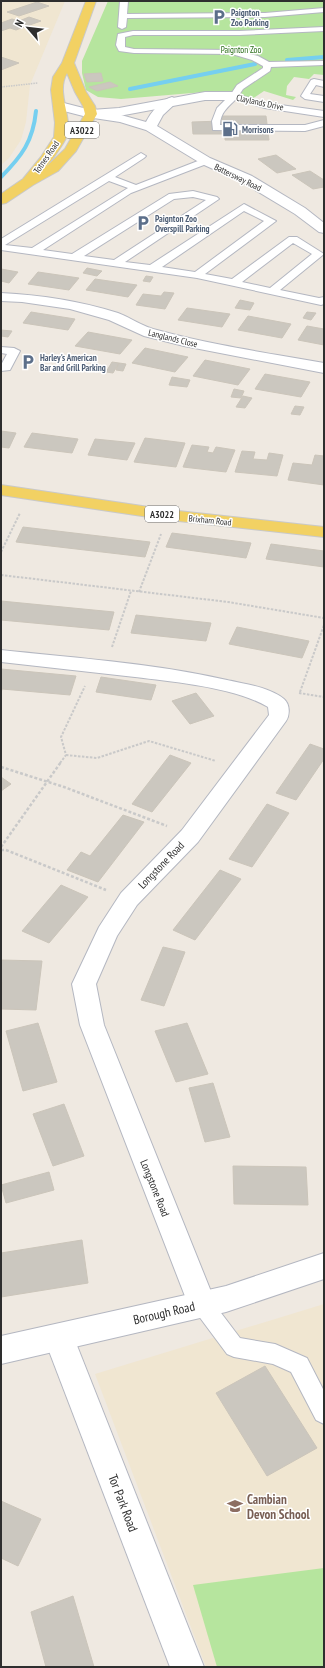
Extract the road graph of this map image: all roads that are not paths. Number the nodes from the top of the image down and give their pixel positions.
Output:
1 (91, 1) edge
2 (126, 4) edge
3 (324, 10) edge
4 (124, 16) junction
5 (324, 29) edge
6 (121, 36) junction
7 (68, 63) junction
8 (323, 63) edge
9 (267, 65) junction
10 (324, 84) edge
11 (234, 96) junction
12 (324, 98) edge
13 (172, 101) junction
14 (60, 106) junction
15 (76, 111) junction
16 (91, 111) junction
17 (324, 114) edge
18 (61, 121) junction
19 (324, 123) edge
20 (150, 127) junction
21 (141, 156) dead end
22 (206, 161) junction
23 (108, 178) junction
24 (28, 182) junction
25 (137, 188) junction
26 (1, 200) edge
27 (324, 229) edge
28 (1, 243) edge
29 (1, 247) edge
30 (33, 252) junction
31 (321, 257) edge
32 (73, 258) junction
33 (116, 263) junction
34 (153, 268) junction
35 (197, 275) junction
36 (235, 282) junction
37 (272, 291) junction
38 (1, 297) edge
39 (324, 300) edge
40 (1, 350) edge
41 (1, 368) edge
42 (324, 368) edge
43 (1, 490) edge
44 (324, 532) edge
45 (1, 656) edge
46 (324, 1266) edge
47 (202, 1304) junction
48 (59, 1338) junction
49 (1, 1350) edge
50 (324, 1413) edge
51 (187, 1667) edge

1 - 7 main road
2 - 4 lane
3 - 4 lane
4 - 6 lane
5 - 6 lane
6 - 9 lane
7 - 14 main road, Totnes Road / A3022
7 - 16 main road, A3022
8 - 9 lane
9 - 11 lane
10 - 12 lane
11 - 13 street, Claylands Drive
11 - 17 lane, Claylands Drive
11 - 19 lane
13 - 16 street, Claylands Drive
13 - 20 street
14 - 15 street
14 - 18 main road, Totnes Road / A3022
15 - 16 street
15 - 18 street
16 - 20 street, Battersway Road
16 - 24 main road, Totnes Road / A3022
18 - 24 main road, Totnes Road / A3022
20 - 22 street, Battersway Road
21 - 23 lane
22 - 25 lane
22 - 27 street, Battersway Road
23 - 25 lane
23 - 28 lane
24 - 26 main road, Totnes Road / A3022
25 - 30 lane
29 - 30 lane
30 - 32 lane
31 - 36 lane
31 - 37 lane
32 - 33 lane
32 - 33 lane
33 - 34 lane
34 - 35 lane
34 - 35 lane
35 - 36 lane
36 - 37 lane
37 - 39 lane
38 - 42 street, Langlands Close
40 - 41 lane
43 - 44 main road, Brixham Road / A3022
45 - 47 street, Longstone Road
46 - 47 street, Borough Road
47 - 48 street, Borough Road
47 - 50 lane
48 - 49 street, Borough Road
48 - 51 street, Tor Park Road

